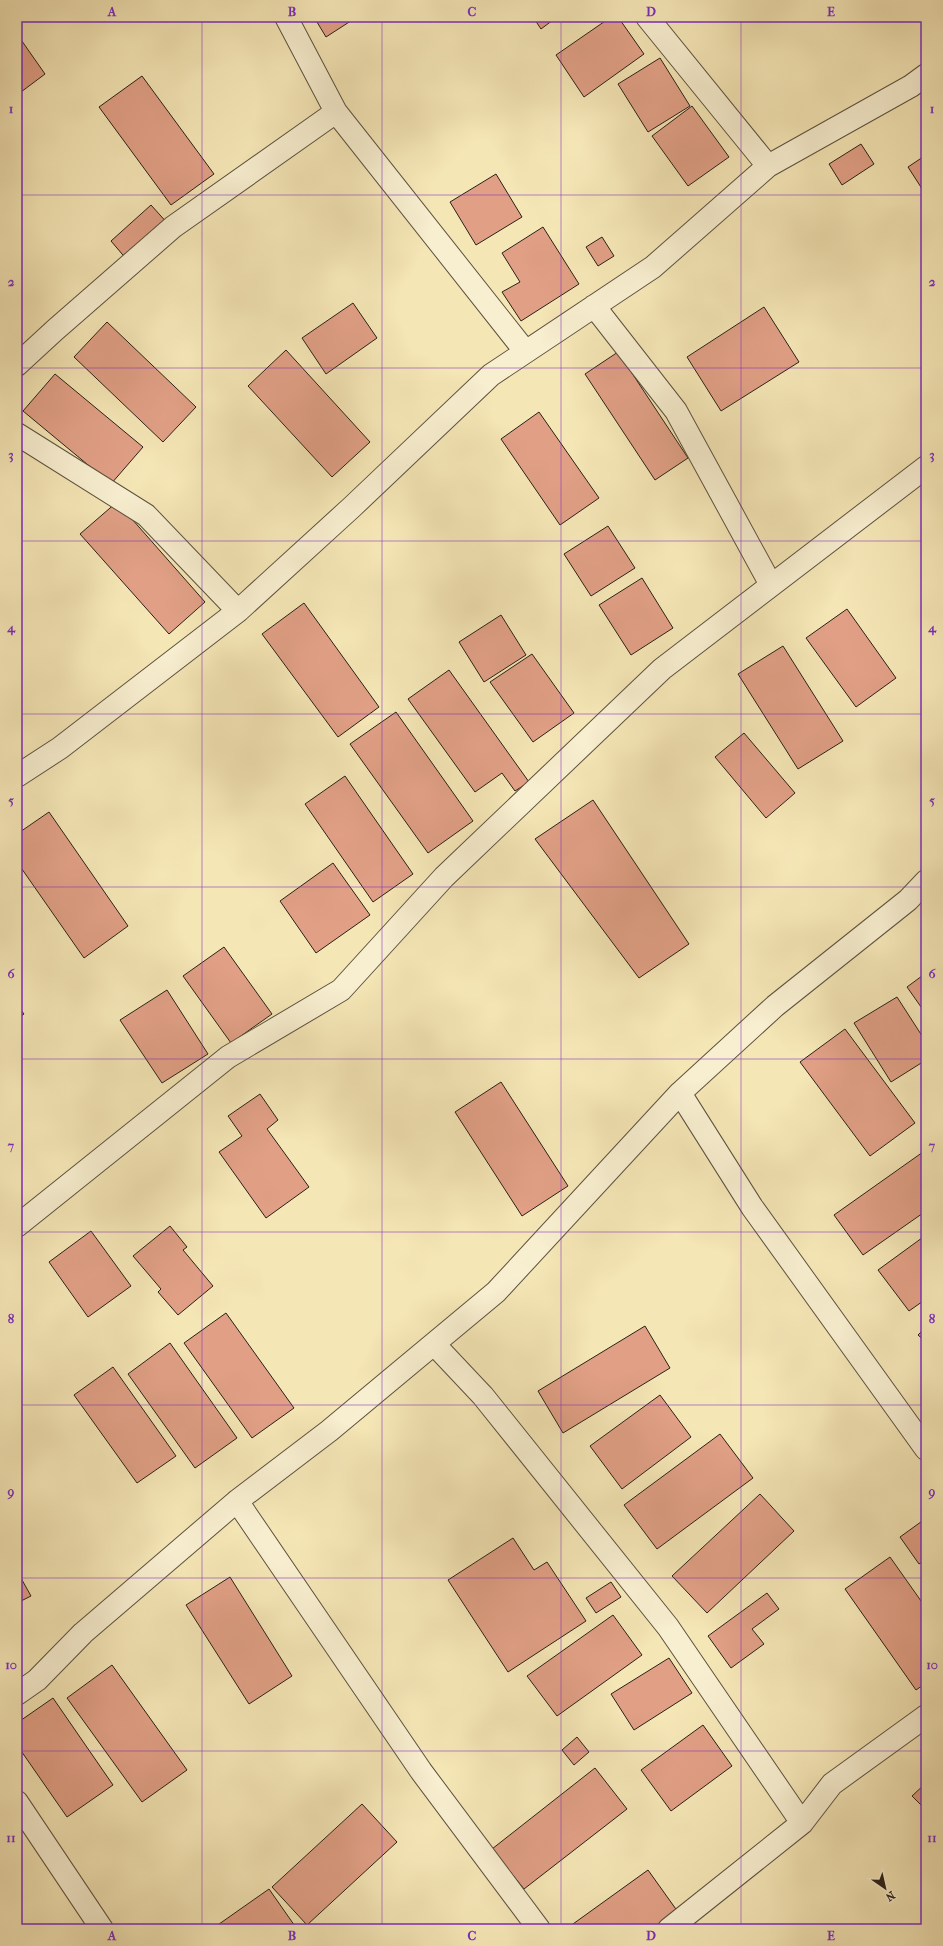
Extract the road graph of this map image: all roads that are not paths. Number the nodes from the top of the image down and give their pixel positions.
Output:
1 (286, 17) edge
2 (647, 17) edge
3 (926, 75) edge
4 (336, 112) junction
5 (768, 166) junction
6 (594, 306) junction
7 (525, 351) junction
8 (17, 365) edge
9 (17, 434) edge
10 (926, 467) edge
11 (771, 585) junction
12 (238, 612) junction
13 (17, 776) edge
14 (925, 885) edge
15 (680, 1093) junction
16 (17, 1226) edge
17 (434, 1344) junction
18 (926, 1449) edge
19 (237, 1501) junction
20 (17, 1694) edge
21 (926, 1716) edge
22 (17, 1802) edge
23 (802, 1823) junction
24 (102, 1929) edge
25 (539, 1929) edge
26 (669, 1929) edge

1 - 4 street
2 - 5 street
3 - 5 street
4 - 7 street
4 - 8 street
5 - 6 street
6 - 7 street
6 - 11 street
7 - 12 street
9 - 12 street
10 - 11 street
11 - 16 street
12 - 13 street
14 - 15 street
15 - 17 street
15 - 18 street
17 - 19 street
17 - 23 street
19 - 20 street
19 - 25 street
21 - 23 street
22 - 24 street
23 - 26 street

